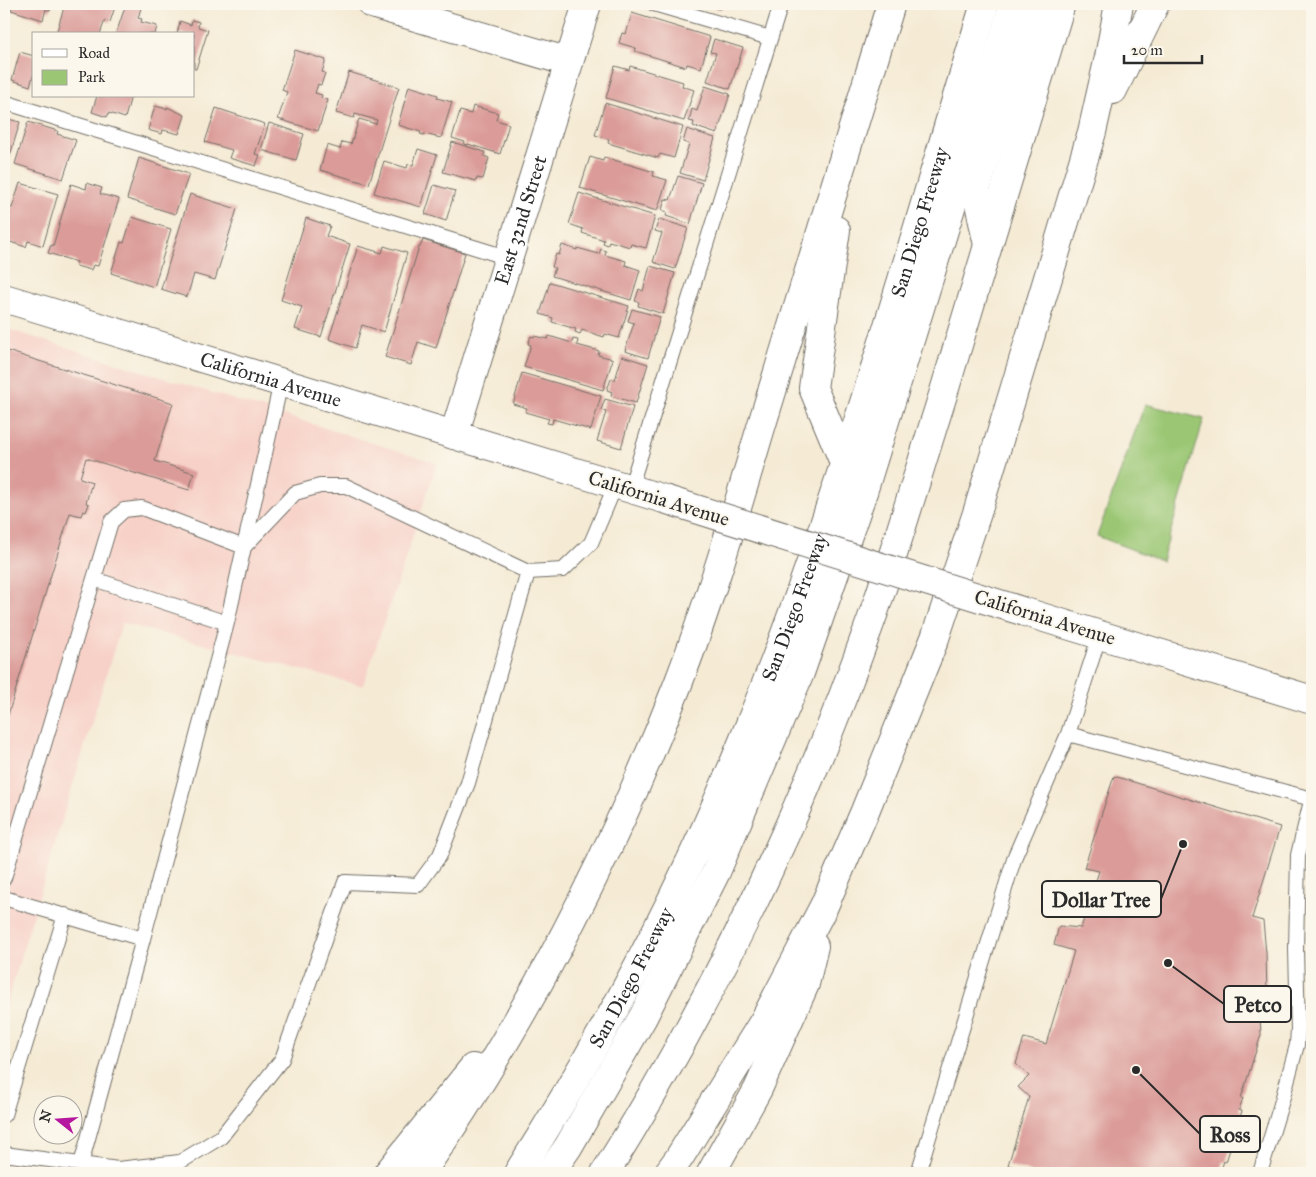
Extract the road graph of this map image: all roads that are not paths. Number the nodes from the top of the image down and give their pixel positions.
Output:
1 (372, 4) edge
2 (587, 4) edge
3 (654, 4) edge
4 (781, 4) edge
5 (891, 4) edge
6 (985, 4) edge
7 (1014, 4) edge
8 (1034, 4) edge
9 (1061, 4) edge
10 (1119, 4) edge
11 (1156, 4) edge
12 (770, 38) junction
13 (569, 62) junction
14 (4, 102) edge
15 (1092, 132) junction
16 (848, 142) junction
17 (989, 246) junction
18 (509, 258) junction
19 (4, 298) edge
20 (281, 382) junction
21 (454, 435) junction
22 (845, 465) junction
23 (623, 486) junction
24 (244, 547) junction
25 (528, 572) junction
26 (94, 579) junction
27 (227, 622) junction
28 (1100, 634) junction
29 (1312, 700) edge
30 (1068, 734) junction
31 (1312, 798) edge
32 (4, 878) edge
33 (4, 898) edge
34 (824, 906) junction
35 (65, 915) junction
36 (143, 939) junction
37 (532, 995) junction
38 (4, 1115) edge
39 (4, 1154) edge
40 (81, 1164) junction
41 (388, 1173) edge
42 (422, 1173) edge
43 (518, 1173) edge
44 (550, 1173) edge
45 (605, 1173) edge
46 (668, 1173) edge
47 (711, 1173) edge
48 (918, 1173) edge
49 (1260, 1173) edge

1 - 13 main road
2 - 13 main road, East 32nd Street
3 - 12 lane
4 - 12 lane
5 - 16 main road
6 - 22 main road, San Diego Freeway
7 - 44 main road
8 - 17 main road
9 - 17 main road
10 - 15 main road
11 - 15 main road
12 - 23 lane
13 - 18 main road, East 32nd Street
14 - 18 lane
15 - 34 main road
16 - 22 main road
16 - 37 main road
17 - 45 main road
18 - 21 main road, East 32nd Street
19 - 20 main road, California Avenue
20 - 21 main road, California Avenue
20 - 24 lane
21 - 23 main road, California Avenue
22 - 43 main road, San Diego Freeway
23 - 25 lane
23 - 28 main road, California Avenue, bridge
24 - 25 lane
24 - 26 lane
24 - 27 lane
25 - 40 lane
26 - 27 lane
26 - 32 lane
27 - 36 lane
28 - 29 main road, California Avenue
28 - 30 lane
30 - 31 lane
30 - 48 lane
31 - 49 lane
33 - 35 lane
34 - 46 main road
34 - 47 main road
35 - 36 lane
35 - 38 lane
36 - 40 lane
37 - 41 main road
37 - 42 main road
39 - 40 lane

